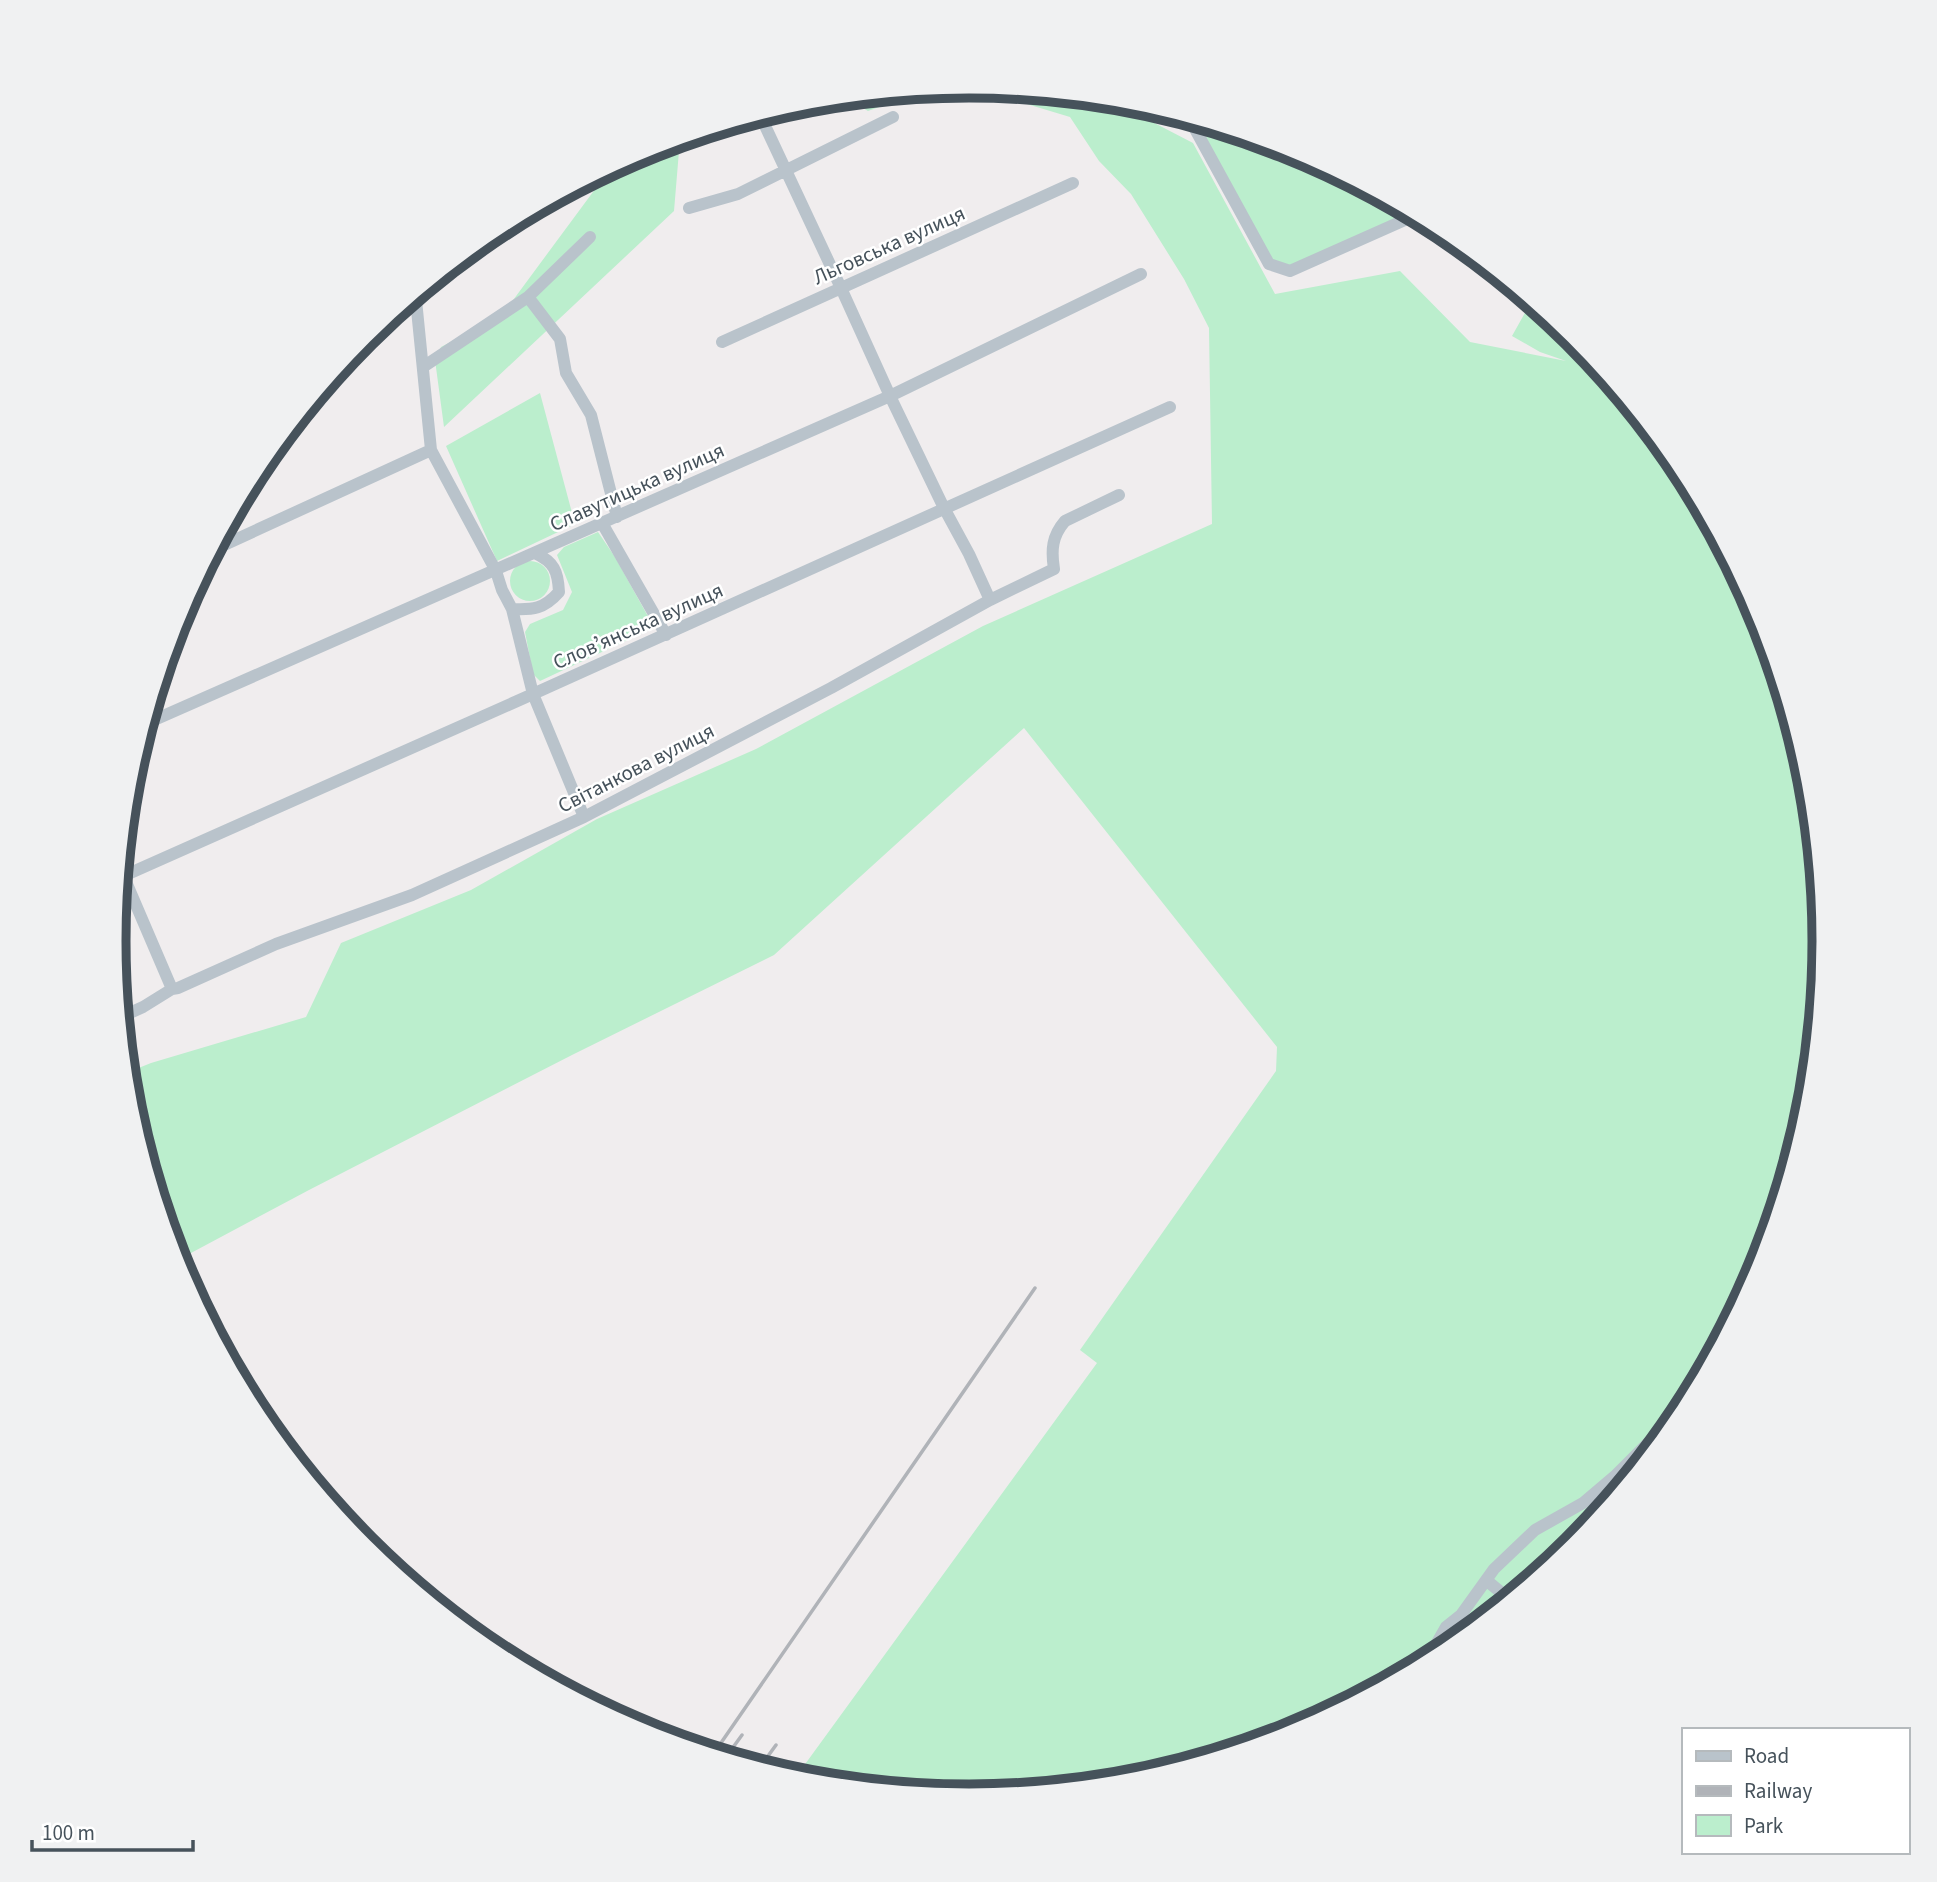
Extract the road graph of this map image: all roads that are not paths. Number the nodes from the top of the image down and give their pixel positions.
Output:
1 (893, 117) dead end
2 (764, 124) edge
3 (1194, 129) edge
4 (786, 171) junction
5 (1073, 183) dead end
6 (688, 208) dead end
7 (1405, 220) edge
8 (590, 237) dead end
9 (1141, 274) dead end
10 (841, 288) junction
11 (528, 297) junction
12 (415, 305) edge
13 (722, 342) dead end
14 (423, 367) junction
15 (890, 396) junction
16 (1170, 407) dead end
17 (431, 450) junction
18 (1119, 495) dead end
19 (944, 508) junction
20 (617, 517) junction
21 (602, 523) junction
22 (224, 545) edge
23 (535, 552) junction
24 (496, 571) junction
25 (990, 600) junction
26 (512, 609) junction
27 (666, 635) junction
28 (533, 694) junction
29 (155, 720) edge
30 (584, 817) junction
31 (129, 871) edge
32 (127, 887) edge
33 (172, 989) junction
34 (129, 1013) edge
35 (1637, 1454) edge
36 (1486, 1580) junction
37 (1503, 1593) edge
38 (1438, 1641) edge

1 - 4 street
2 - 4 street
3 - 7 street
4 - 6 street
4 - 10 street
5 - 10 street, Льговська вулиця
8 - 11 street
9 - 15 street, Славутицька вулиця
10 - 13 street, Льговська вулиця
10 - 15 street
11 - 14 street
11 - 20 street
12 - 14 street
14 - 17 street
15 - 19 street
15 - 20 street, Славутицька вулиця
16 - 19 street, Словʼянська вулиця
17 - 22 street
17 - 24 street
18 - 25 street, Світанкова вулиця
19 - 25 street
19 - 27 street, Словʼянська вулиця
20 - 21 street, Славутицька вулиця
21 - 23 street, Славутицька вулиця
21 - 27 street
23 - 24 street, Славутицька вулиця
23 - 26 street
24 - 26 street
24 - 29 street, Славутицька вулиця
25 - 30 street, Світанкова вулиця
26 - 28 street
27 - 28 street, Словʼянська вулиця
28 - 30 street
28 - 31 street, Словʼянська вулиця
30 - 33 street, Світанкова вулиця
32 - 33 street
33 - 34 street, Світанкова вулиця
35 - 36 street
36 - 37 street
36 - 38 street

